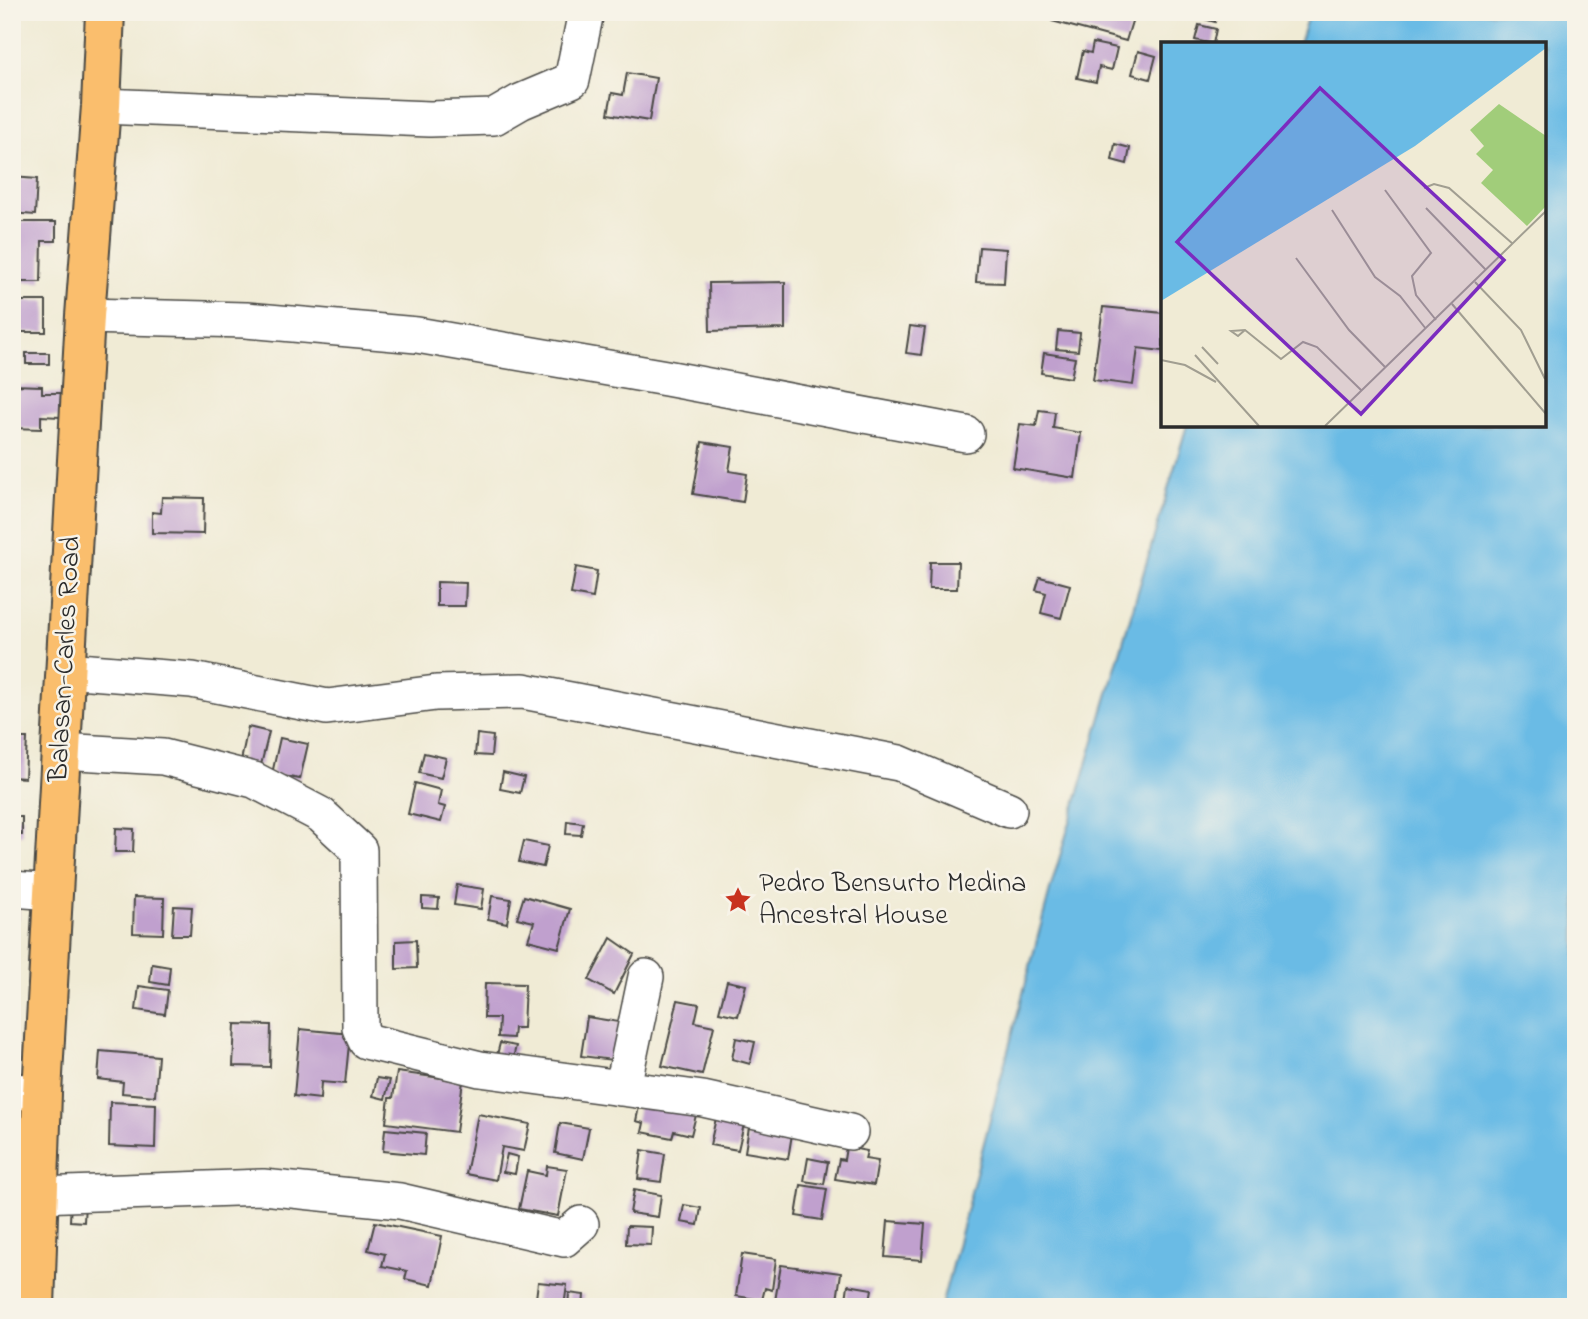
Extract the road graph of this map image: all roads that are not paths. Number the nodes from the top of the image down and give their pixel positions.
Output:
1 (105, 12) edge
2 (586, 12) edge
3 (101, 106) junction
4 (85, 316) junction
5 (966, 434) dead end
6 (65, 670) junction
7 (61, 751) junction
8 (1009, 810) dead end
9 (12, 889) edge
10 (53, 892) junction
11 (646, 977) dead end
12 (620, 1088) junction
13 (27, 1092) edge
14 (850, 1132) dead end
15 (39, 1195) junction
16 (581, 1224) dead end
17 (35, 1307) edge

1 - 3 main road, Balasan-Carles Road
2 - 3 street
3 - 4 main road, Balasan-Carles Road
4 - 5 street
4 - 6 main road, Balasan-Carles Road
6 - 7 main road, Balasan-Carles Road
6 - 8 street
7 - 10 main road, Balasan-Carles Road
7 - 12 street
9 - 10 street
10 - 13 main road, Balasan-Carles Road
11 - 12 street
12 - 14 street
13 - 15 main road, Balasan-Carles Road
15 - 16 street
15 - 17 main road, Balasan-Carles Road

